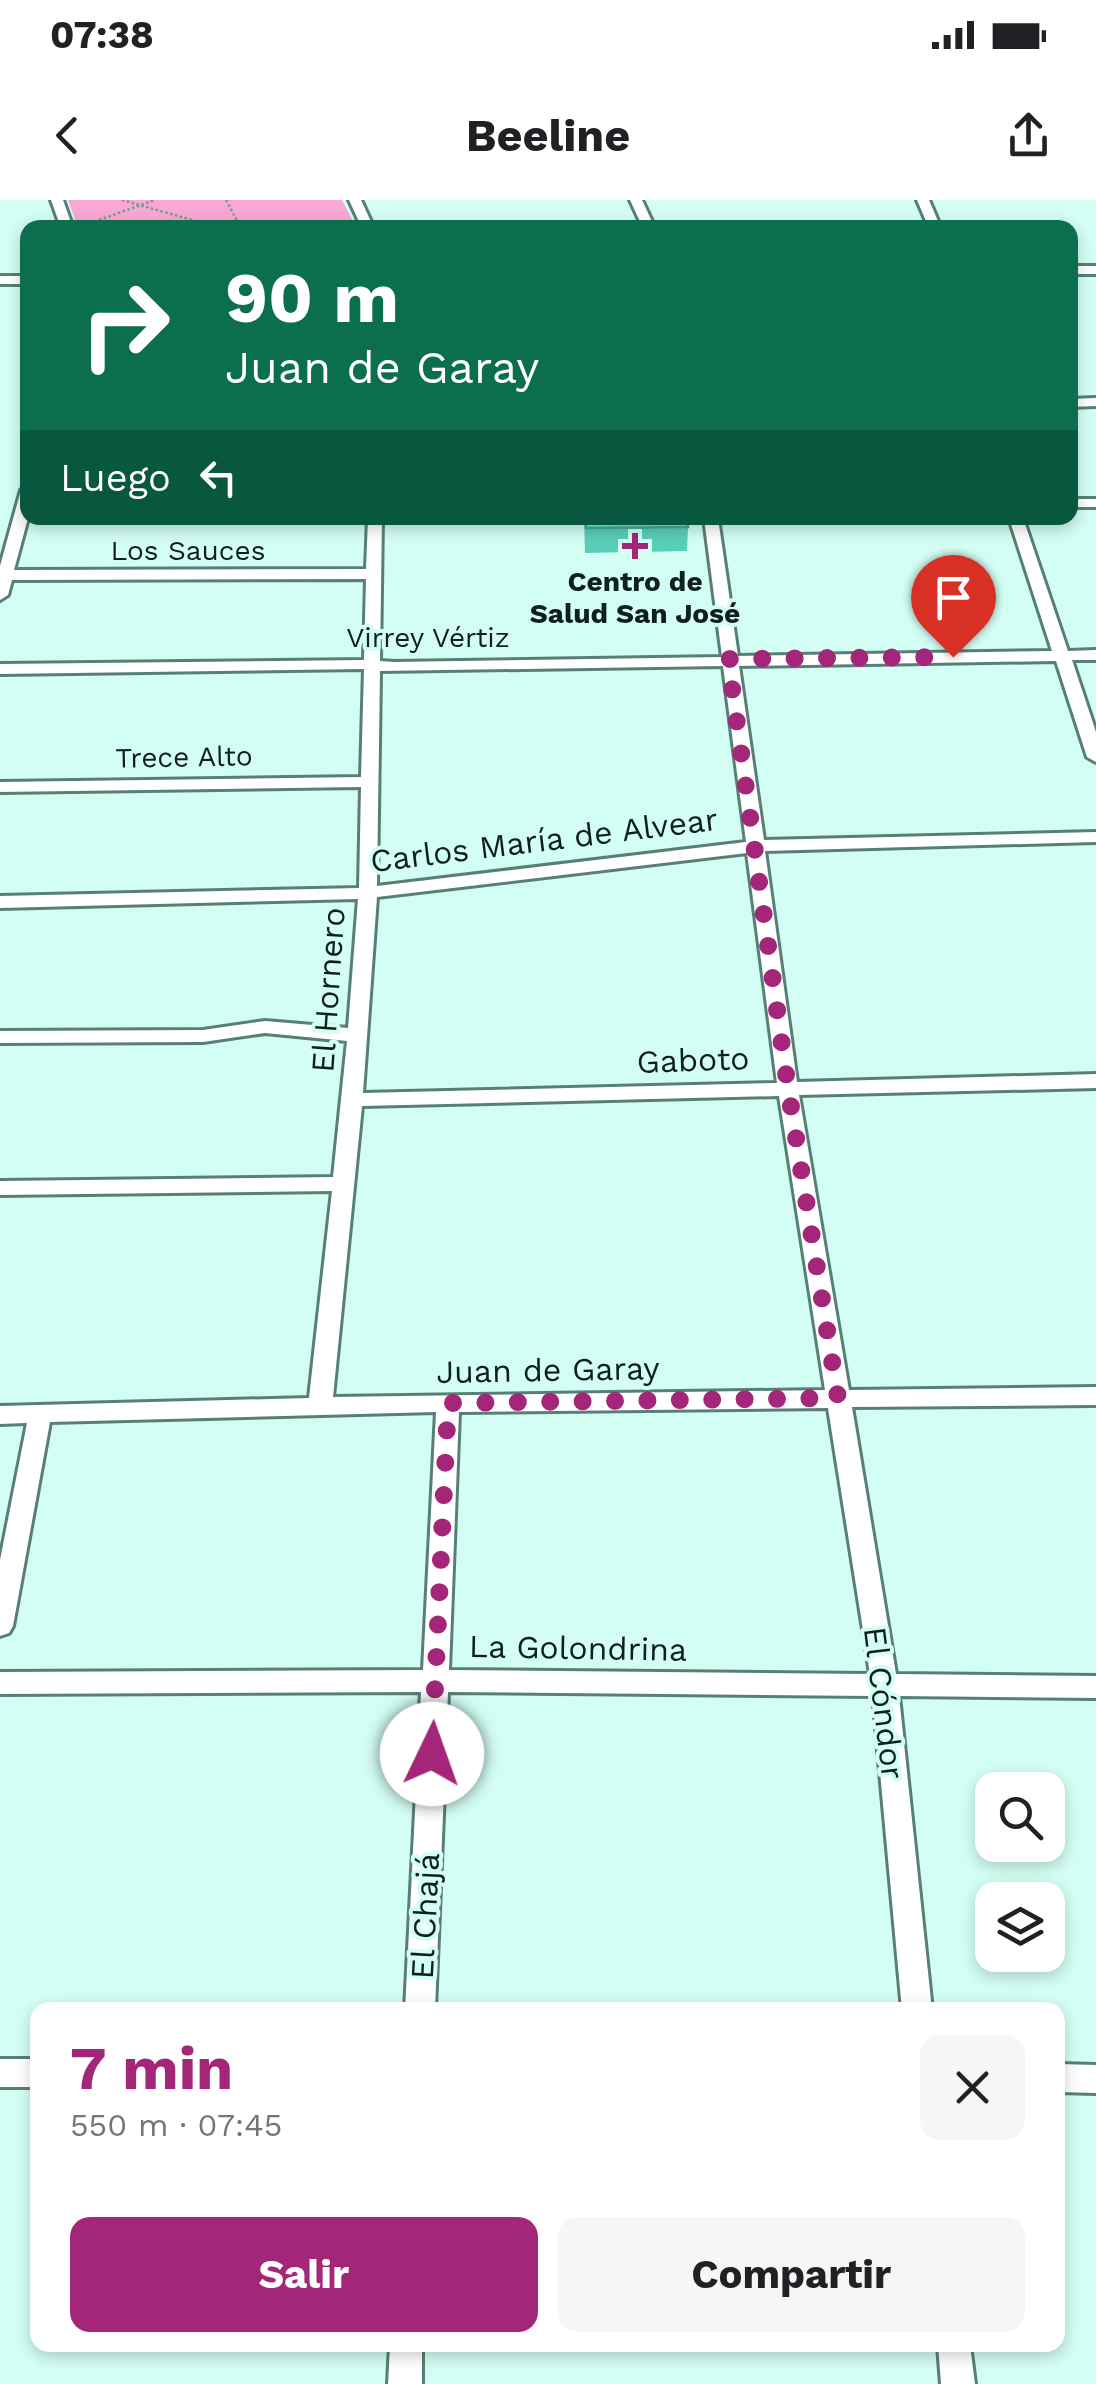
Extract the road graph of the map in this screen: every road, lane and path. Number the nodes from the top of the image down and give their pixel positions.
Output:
1 (122, 200) edge
2 (156, 200) edge
3 (141, 205) junction
4 (99, 220) edge
5 (193, 220) edge
6 (20, 519) edge
7 (376, 525) edge
8 (712, 525) edge
9 (1018, 525) edge
10 (372, 574) junction
11 (5, 576) junction
12 (0, 596) edge
13 (1065, 656) junction
14 (1096, 656) edge
15 (728, 659) junction
16 (373, 666) junction
17 (0, 668) edge
18 (1096, 757) edge
19 (370, 782) junction
20 (0, 787) edge
21 (1096, 837) edge
22 (756, 846) junction
23 (368, 893) junction
24 (0, 902) edge
25 (355, 1035) junction
26 (0, 1036) edge
27 (1096, 1082) edge
28 (788, 1088) junction
29 (352, 1100) junction
30 (343, 1184) junction
31 (0, 1188) edge
32 (1096, 1396) edge
33 (838, 1398) junction
34 (448, 1403) junction
35 (320, 1406) junction
36 (0, 1415) edge
37 (40, 1415) junction
38 (0, 1626) edge
39 (435, 1682) junction
40 (0, 1683) edge
41 (885, 1686) junction
42 (1096, 1687) edge
43 (420, 2002) edge
44 (916, 2002) edge
45 (0, 2073) edge
46 (30, 2073) edge
47 (1065, 2078) edge
48 (1096, 2079) edge
49 (406, 2352) edge
50 (955, 2352) edge
51 (405, 2384) edge
52 (958, 2384) edge

1 - 3 path
2 - 3 path
3 - 4 path
3 - 5 path
6 - 11 street
7 - 10 street, El Hornero
8 - 15 street, El Cóndor
9 - 13 street
10 - 11 street, Los Sauces
10 - 16 street, El Hornero
11 - 12 street
13 - 14 street, Virrey Vértiz
13 - 15 street, Virrey Vértiz
13 - 18 street
15 - 16 street, Virrey Vértiz
15 - 22 street, El Cóndor
16 - 17 street, Virrey Vértiz
16 - 19 street, El Hornero
19 - 20 street, Trece Alto
19 - 23 street, El Hornero
21 - 22 street, Carlos María de Alvear
22 - 23 street, Carlos María de Alvear
22 - 28 street, El Cóndor
23 - 24 street, Carlos María de Alvear
23 - 25 street, El Hornero
25 - 26 street
25 - 29 street, El Hornero
27 - 28 street, Gaboto
28 - 29 street, Gaboto
28 - 33 street, El Cóndor
29 - 30 street, El Hornero
30 - 31 street
30 - 35 street, El Hornero
32 - 33 street, Juan de Garay
33 - 34 street, Juan de Garay
33 - 41 street, El Cóndor
34 - 35 street, Juan de Garay
34 - 39 street, El Chajá
35 - 37 street, Juan de Garay
36 - 37 street, Juan de Garay
37 - 38 street
39 - 40 street, La Golondrina
39 - 41 street, La Golondrina
39 - 43 street, El Chajá
41 - 42 street, La Golondrina
41 - 44 street, El Cóndor
45 - 46 street
47 - 48 street
49 - 51 street
50 - 52 street

